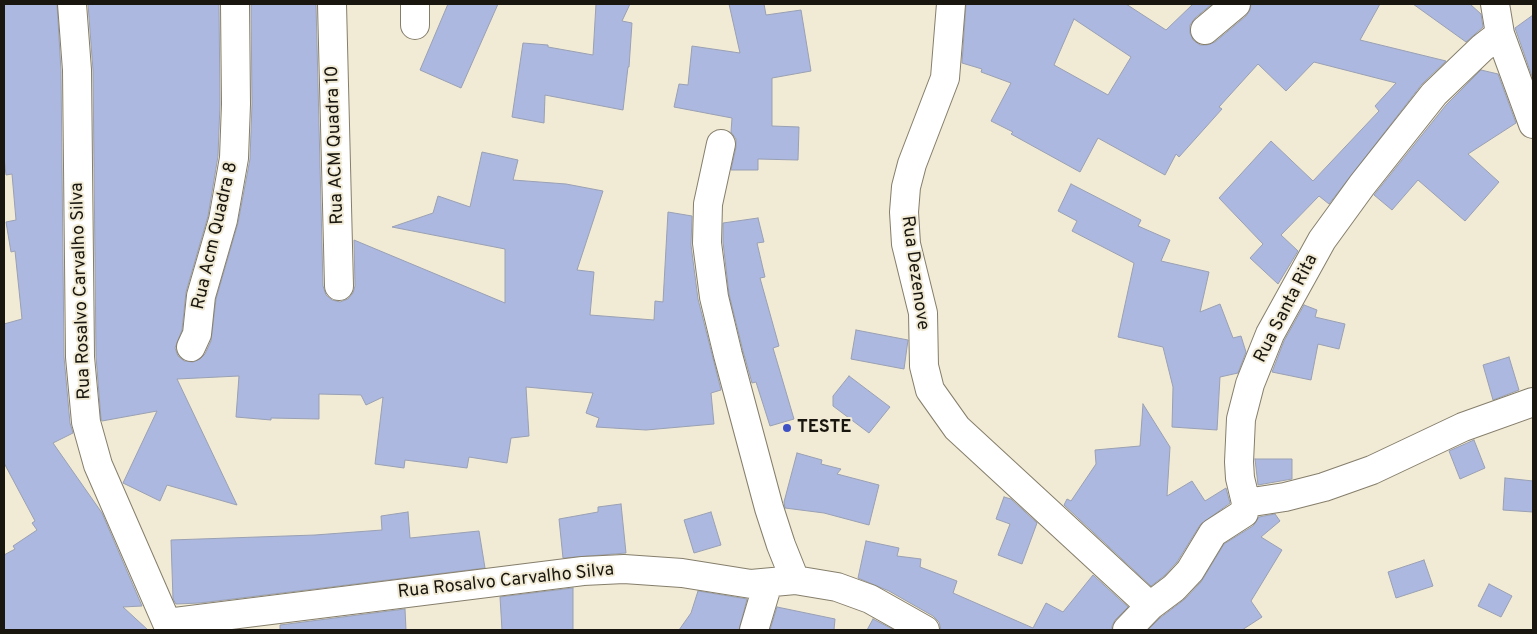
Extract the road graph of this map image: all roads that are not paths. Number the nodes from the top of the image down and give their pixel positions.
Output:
1 (72, 4) edge
2 (235, 4) edge
3 (332, 4) edge
4 (951, 4) edge
5 (1236, 4) edge
6 (1494, 4) edge
7 (1205, 30) dead end
8 (1500, 34) junction
9 (1533, 124) edge
10 (721, 144) dead end
11 (340, 286) dead end
12 (191, 347) dead end
13 (1533, 402) edge
14 (1246, 503) junction
15 (795, 580) junction
16 (768, 583) junction
17 (1150, 606) junction
18 (169, 627) edge
19 (754, 630) edge
20 (925, 630) edge
21 (1127, 630) edge

1 - 18 street, Rua Rosalvo Carvalho Silva
2 - 12 street, Rua Acm Quadra 8
3 - 11 street, Rua ACM Quadra 10
4 - 17 street, Rua Dezenove
5 - 7 street
6 - 8 street
8 - 9 street
8 - 14 street, Rua Santa Rita
10 - 15 street
13 - 14 street
14 - 17 street
15 - 16 street, Rua Rosalvo Carvalho Silva
15 - 20 street, Rua Rosalvo Carvalho Silva
16 - 18 street, Rua Rosalvo Carvalho Silva
16 - 19 street
17 - 21 street

